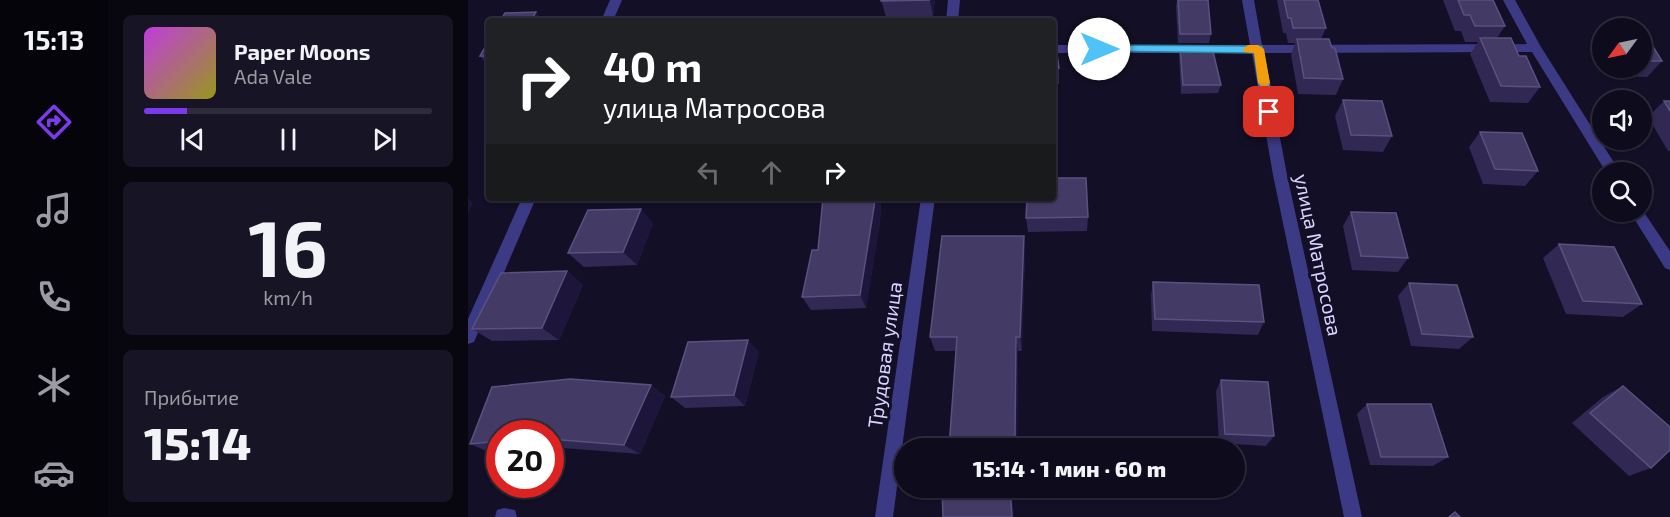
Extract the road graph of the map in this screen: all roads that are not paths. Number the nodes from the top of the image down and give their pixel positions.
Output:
1 (616, 0) edge
2 (954, 0) edge
3 (1248, 0) edge
4 (1509, 0) edge
5 (608, 18) edge
6 (952, 18) edge
7 (1535, 48) junction
8 (1056, 49) edge
9 (1258, 49) junction
10 (1607, 162) edge
11 (528, 201) edge
12 (928, 201) edge
13 (1643, 222) edge
14 (1670, 264) edge
15 (468, 337) edge
16 (884, 517) edge
17 (1353, 517) edge

1 - 5 street
2 - 6 street
3 - 9 street, улица Матросова
4 - 7 street
7 - 9 street
7 - 10 street
8 - 9 street
9 - 17 street, улица Матросова
11 - 15 street
12 - 16 street, Трудовая улица
13 - 14 street

